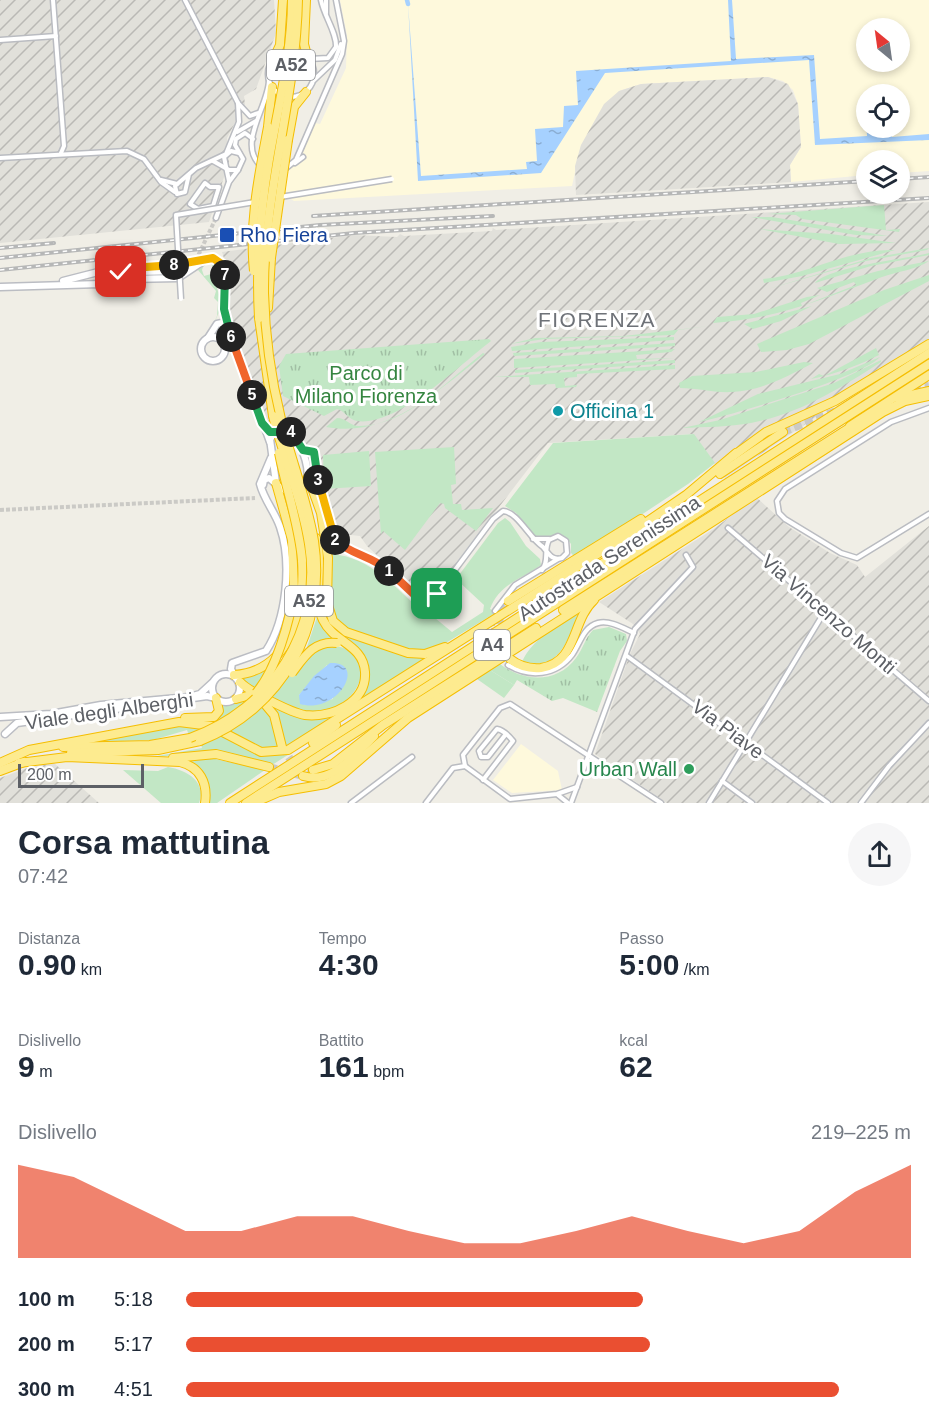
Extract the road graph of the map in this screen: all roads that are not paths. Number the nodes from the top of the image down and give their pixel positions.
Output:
1 (53, 0) edge
2 (184, 0) edge
3 (283, 0) edge
4 (292, 0) edge
5 (298, 0) edge
6 (306, 0) edge
7 (321, 0) edge
8 (326, 0) edge
9 (336, 0) edge
10 (329, 26) junction
11 (342, 32) junction
12 (56, 36) junction
13 (0, 40) edge
14 (308, 58) junction
15 (273, 60) junction
16 (271, 83) junction
17 (313, 83) junction
18 (306, 92) junction
19 (238, 103) junction
20 (260, 111) junction
21 (258, 118) junction
22 (235, 134) junction
23 (253, 143) junction
24 (60, 153) junction
25 (226, 154) junction
26 (241, 155) junction
27 (303, 157) dead end
28 (0, 158) edge
29 (212, 161) junction
30 (225, 167) junction
31 (290, 167) junction
32 (238, 170) junction
33 (189, 174) junction
34 (158, 178) junction
35 (392, 179) dead end
36 (229, 182) junction
37 (178, 184) junction
38 (186, 189) junction
39 (175, 192) junction
40 (194, 207) joint
41 (216, 218) tunnel mouth
42 (211, 258) junction
43 (118, 269) junction
44 (106, 270) junction
45 (175, 272) dead end
46 (139, 273) junction
47 (122, 281) junction
48 (38, 285) junction
49 (0, 287) edge
50 (108, 287) junction
51 (180, 299) dead end
52 (224, 305) junction
53 (259, 318) junction
54 (228, 326) junction
55 (214, 327) junction
56 (267, 327) junction
57 (230, 334) junction
58 (208, 338) junction
59 (219, 339) junction
60 (929, 344) edge
61 (929, 353) edge
62 (929, 364) edge
63 (929, 375) edge
64 (929, 391) edge
65 (929, 396) edge
66 (929, 408) edge
67 (273, 416) junction
68 (262, 423) junction
69 (275, 432) junction
70 (783, 432) tunnel mouth
71 (834, 437) junction
72 (270, 442) junction
73 (299, 446) junction
74 (314, 452) junction
75 (736, 453) junction
76 (271, 458) junction
77 (308, 473) junction
78 (276, 483) junction
79 (262, 491) junction
80 (928, 515) edge
81 (310, 522) junction
82 (728, 528) dead end
83 (629, 534) junction
84 (551, 538) junction
85 (532, 539) junction
86 (547, 552) junction
87 (686, 555) dead end
88 (559, 559) junction
89 (639, 568) junction
90 (542, 570) junction
91 (508, 601) tunnel mouth
92 (495, 611) dead end
93 (508, 611) junction
94 (825, 611) junction
95 (634, 633) junction
96 (339, 641) junction
97 (627, 656) junction
98 (244, 659) junction
99 (509, 662) joint
100 (218, 675) junction
101 (234, 675) junction
102 (240, 682) junction
103 (213, 683) junction
104 (396, 683) junction
105 (441, 693) junction
106 (256, 694) junction
107 (216, 698) junction
108 (268, 698) junction
109 (236, 699) junction
110 (929, 701) edge
111 (0, 718) edge
112 (929, 723) edge
113 (231, 727) junction
114 (142, 728) junction
115 (506, 734) junction
116 (2, 736) edge
117 (202, 737) junction
118 (746, 744) junction
119 (282, 747) tunnel mouth
120 (590, 756) junction
121 (412, 757) dead end
122 (130, 761) junction
123 (0, 763) edge
124 (19, 763) junction
125 (465, 766) junction
126 (269, 767) tunnel mouth
127 (313, 770) tunnel mouth
128 (0, 771) edge
129 (303, 776) tunnel mouth
130 (483, 780) junction
131 (722, 781) junction
132 (257, 785) junction
133 (579, 785) junction
134 (557, 794) junction
135 (205, 803) edge
136 (230, 803) edge
137 (246, 803) edge
138 (255, 803) edge
139 (351, 803) edge
140 (426, 803) edge
141 (569, 803) edge
142 (661, 803) edge
143 (709, 803) edge
144 (752, 803) edge
145 (828, 803) edge
146 (861, 803) edge

1 - 12 street
2 - 19 street
3 - 15 highway
4 - 53 highway, A52, bridge
5 - 56 highway, A52, bridge
6 - 14 highway
7 - 10 street
8 - 10 street
9 - 11 street
10 - 14 street
11 - 17 street
11 - 31 street
12 - 13 street
12 - 24 street
14 - 15 street
14 - 17 street
15 - 16 street
16 - 18 street
16 - 20 street
16 - 53 highway, bridge
17 - 18 street
18 - 56 highway, bridge
19 - 20 street
19 - 22 street
20 - 21 street
21 - 22 street
21 - 23 street
22 - 25 street
23 - 26 street
23 - 31 street
24 - 28 street
24 - 34 street
25 - 26 street
25 - 29 street
25 - 30 street
26 - 32 street
27 - 31 street
29 - 30 street
29 - 33 street
30 - 32 street
30 - 36 street
32 - 36 street
33 - 37 street
33 - 38 street
34 - 37 street
34 - 39 street
35 - 51 street, bridge
36 - 41 street
37 - 38 street
37 - 39 street
38 - 39 street
40 - 40 street
42 - 43 street
42 - 47 street
42 - 52 street
43 - 44 street
43 - 46 street
43 - 47 street
44 - 48 street
44 - 50 street
45 - 46 street
46 - 47 street
47 - 50 street
48 - 49 street
48 - 50 street
52 - 54 street
52 - 55 street
53 - 67 highway, A52
54 - 55 street
54 - 57 street
55 - 58 street
56 - 81 highway, A52, bridge
57 - 59 street
57 - 68 street
58 - 59 street
58 - 59 street
60 - 75 highway, A4
61 - 132 highway, Autostrada Serenissima / A4
62 - 137 highway, Autostrada Serenissima / A4
63 - 71 highway
64 - 71 highway
65 - 89 highway
66 - 80 street
67 - 101 highway, bridge
67 - 117 highway, A52, bridge
68 - 69 street
68 - 72 street
69 - 72 street
69 - 73 street
70 - 83 highway
71 - 105 highway
72 - 76 street
73 - 74 street
73 - 77 street
74 - 77 street
74 - 85 street
75 - 83 highway, A4
75 - 91 highway
76 - 78 street
76 - 79 street
77 - 78 street
77 - 93 highway
78 - 79 street
78 - 117 highway, bridge
79 - 98 street
81 - 96 highway, bridge
81 - 113 highway, A52, bridge
82 - 94 street, Via Vincenzo Monti
83 - 93 highway, A4
84 - 85 street
84 - 86 street
84 - 88 street
85 - 86 street
86 - 88 street
86 - 90 street
87 - 95 street
88 - 90 street
89 - 99 highway
89 - 105 highway
90 - 92 street
93 - 104 highway
94 - 110 street, Via Vincenzo Monti
94 - 118 street
95 - 97 street
95 - 99 street
96 - 108 highway
96 - 113 highway, bridge
97 - 118 street, Via Piave
97 - 120 street
98 - 100 street
98 - 101 street
100 - 101 street
100 - 103 street
101 - 102 street
102 - 108 highway
102 - 109 street
103 - 107 street
103 - 111 street, Viale degli Alberghi
104 - 114 highway
104 - 132 highway
105 - 127 highway
105 - 129 highway
105 - 138 highway
106 - 108 highway
106 - 109 highway
106 - 119 highway
107 - 109 street
107 - 114 highway
107 - 116 street, Viale degli Alberghi
111 - 116 street
112 - 146 street
113 - 117 highway, A52, bridge
114 - 123 highway
115 - 115 street
115 - 130 street
117 - 123 highway, A52, bridge
117 - 124 highway, A52
118 - 131 street
118 - 145 street, Via Piave
120 - 125 street
120 - 133 street
120 - 142 street
121 - 139 street
122 - 124 highway
122 - 126 highway
122 - 135 highway
124 - 128 highway, A52
125 - 130 street
125 - 140 street
130 - 134 street
131 - 143 street
131 - 144 street
132 - 136 highway, Autostrada Serenissima / A4
133 - 134 street
133 - 141 street
134 - 141 street

